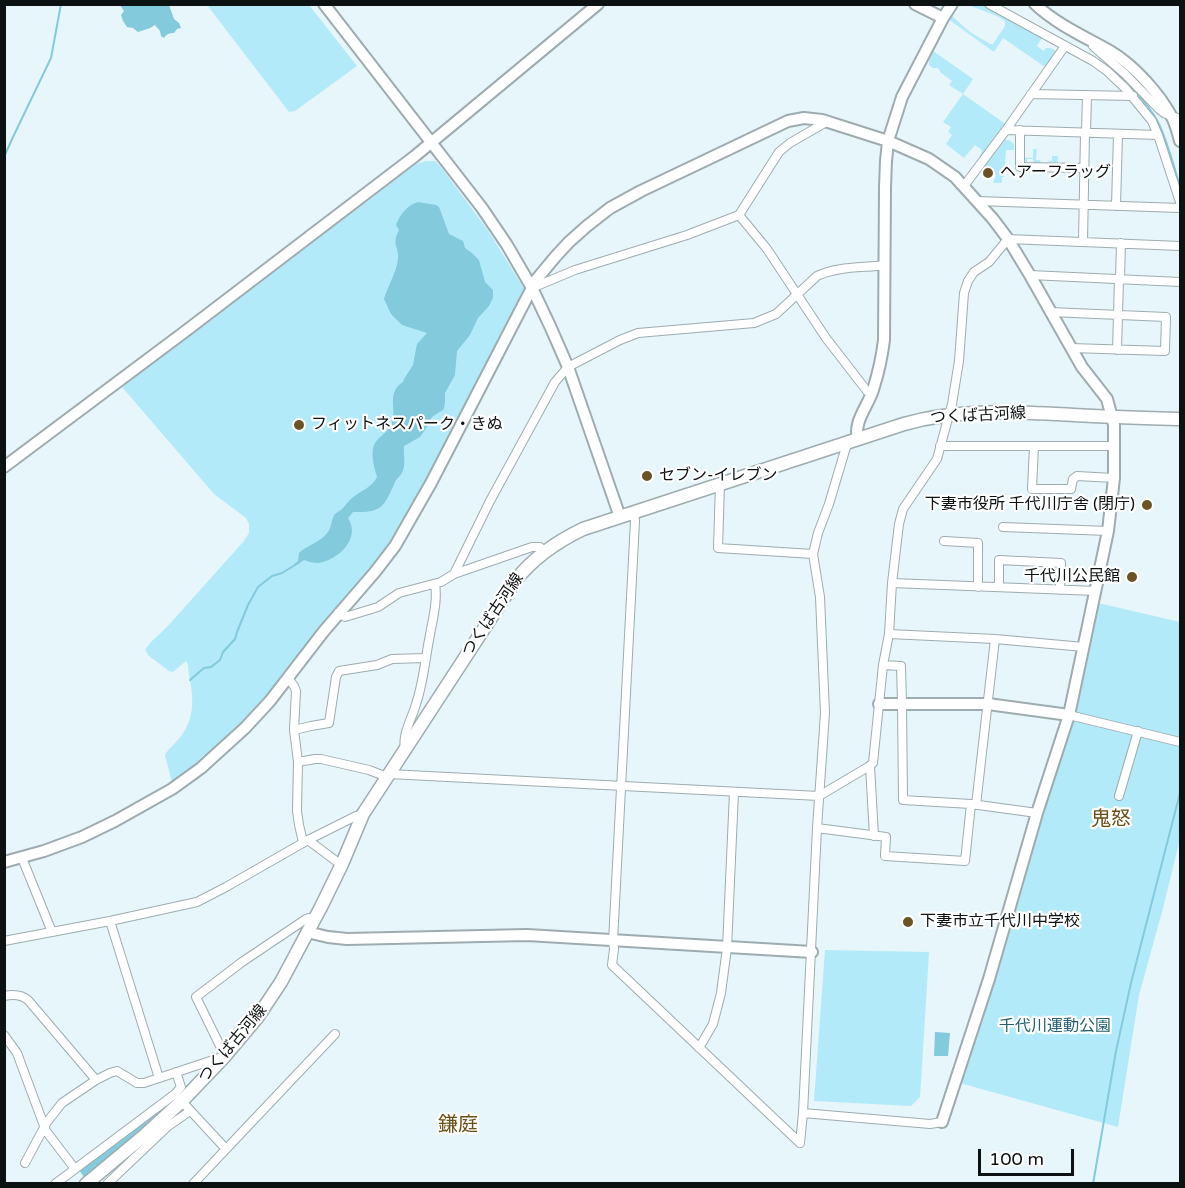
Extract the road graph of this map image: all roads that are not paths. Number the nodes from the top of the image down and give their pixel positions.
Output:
1 (324, 4) edge
2 (598, 4) edge
3 (915, 4) edge
4 (952, 4) edge
5 (989, 4) edge
6 (1035, 4) edge
7 (943, 18) junction
8 (1065, 46) junction
9 (1031, 94) junction
10 (1087, 95) junction
11 (1133, 96) junction
12 (1176, 118) edge
13 (828, 122) junction
14 (1006, 130) junction
15 (1020, 130) junction
16 (1085, 133) junction
17 (1118, 134) junction
18 (1158, 135) junction
19 (888, 141) junction
20 (1180, 141) edge
21 (432, 142) junction
22 (1084, 168) junction
23 (964, 186) junction
24 (977, 201) junction
25 (1180, 202) edge
26 (1084, 205) junction
27 (1116, 206) junction
28 (1180, 208) edge
29 (739, 215) junction
30 (1008, 239) junction
31 (1083, 242) junction
32 (1121, 243) junction
33 (1180, 246) edge
34 (885, 265) junction
35 (1030, 275) junction
36 (1119, 279) junction
37 (1180, 282) edge
38 (532, 288) junction
39 (798, 294) junction
40 (1050, 312) junction
41 (1118, 315) junction
42 (1071, 348) junction
43 (1117, 350) junction
44 (568, 367) junction
45 (872, 394) junction
46 (949, 414) junction
47 (1113, 416) junction
48 (1180, 419) edge
49 (852, 440) junction
50 (940, 446) junction
51 (1034, 446) junction
52 (1115, 446) junction
53 (4, 467) edge
54 (1114, 478) junction
55 (720, 484) junction
56 (634, 512) junction
57 (620, 517) junction
58 (1003, 527) dead end
59 (1108, 531) junction
60 (944, 542) dead end
61 (544, 551) junction
62 (813, 554) junction
63 (454, 574) junction
64 (892, 583) junction
65 (435, 584) junction
66 (978, 587) junction
67 (999, 587) junction
68 (1060, 590) junction
69 (1096, 591) junction
70 (338, 614) junction
71 (889, 634) junction
72 (995, 639) junction
73 (1084, 647) junction
74 (426, 658) junction
75 (883, 665) junction
76 (288, 678) junction
77 (902, 703) junction
78 (879, 704) junction
79 (988, 704) junction
80 (1069, 715) junction
81 (294, 730) junction
82 (1138, 731) junction
83 (1180, 742) edge
84 (405, 750) junction
85 (298, 762) junction
86 (870, 766) junction
87 (388, 775) junction
88 (620, 785) junction
89 (734, 792) junction
90 (819, 796) junction
91 (1119, 796) dead end
92 (974, 805) junction
93 (1037, 813) junction
94 (363, 814) junction
95 (817, 828) junction
96 (874, 836) junction
97 (305, 841) junction
98 (21, 858) junction
99 (4, 862) edge
100 (342, 864) junction
101 (314, 920) junction
102 (111, 921) junction
103 (52, 932) junction
104 (307, 932) junction
105 (4, 941) edge
106 (613, 941) junction
107 (727, 948) junction
108 (812, 952) junction
109 (4, 996) edge
110 (335, 1034) dead end
111 (4, 1035) edge
112 (699, 1048) junction
113 (225, 1056) junction
114 (176, 1072) junction
115 (159, 1078) junction
116 (96, 1080) junction
117 (182, 1102) junction
118 (803, 1113) junction
119 (942, 1122) joint
120 (44, 1127) junction
121 (226, 1149) junction
122 (25, 1163) dead end
123 (75, 1169) junction
124 (55, 1184) edge
125 (86, 1184) edge
126 (107, 1184) edge
127 (193, 1184) edge

1 - 21 street
2 - 21 street
3 - 7 street
4 - 7 street
5 - 8 street
6 - 12 street
7 - 19 street
8 - 9 street
8 - 11 street
9 - 10 street
9 - 14 street
10 - 11 street
10 - 16 street
11 - 18 street
12 - 20 street
13 - 19 street
13 - 29 street
13 - 38 street
14 - 15 street
14 - 23 street
15 - 16 street
15 - 22 street
16 - 17 street
16 - 22 street
17 - 18 street
17 - 27 street
18 - 25 street
19 - 23 street
19 - 34 street
21 - 38 street
21 - 53 street
22 - 26 street
23 - 24 street
24 - 26 street
24 - 30 street
26 - 27 street
26 - 31 street
27 - 28 street
29 - 38 street
29 - 39 street
30 - 31 street
30 - 35 street
30 - 46 street
31 - 32 street
32 - 33 street
32 - 36 street
34 - 39 street
34 - 45 street
35 - 36 street
35 - 40 street
36 - 37 street
36 - 41 street
38 - 44 street
38 - 70 street
39 - 44 street
39 - 45 street
40 - 41 street
40 - 42 street
41 - 43 street
41 - 43 street
42 - 43 street
42 - 47 street
44 - 57 street
44 - 63 street
45 - 49 street
46 - 47 main road, つくば古河線
46 - 49 main road, つくば古河線
46 - 50 street
47 - 48 main road, つくば古河線
47 - 52 street
49 - 55 main road, つくば古河線
49 - 62 street
50 - 51 street
50 - 64 street
51 - 52 street
51 - 54 street
52 - 54 street
54 - 59 street
55 - 56 main road, つくば古河線
55 - 62 street
56 - 57 main road, つくば古河線
56 - 88 street
57 - 61 main road, つくば古河線
58 - 59 street
59 - 69 street
60 - 66 street
61 - 63 street
61 - 84 main road, つくば古河線
62 - 90 street
63 - 65 street
64 - 66 street
64 - 71 street
65 - 70 street
65 - 74 street
66 - 67 street
67 - 68 street
67 - 68 street
68 - 69 street
69 - 73 street
70 - 76 street
71 - 72 street
71 - 75 street
72 - 73 street
72 - 79 street
73 - 80 street
74 - 81 street
74 - 84 street
75 - 77 street
75 - 78 street
76 - 81 street
76 - 98 street
77 - 78 street
77 - 79 street
77 - 92 street
78 - 86 street
79 - 80 street
79 - 92 street
80 - 82 street
80 - 93 street
81 - 85 street
82 - 83 street
82 - 91 street
84 - 87 main road, つくば古河線
85 - 87 street
85 - 97 street
86 - 90 street
86 - 96 street
87 - 88 street
87 - 94 main road, つくば古河線
88 - 89 street
88 - 106 street
89 - 90 street
89 - 107 street
90 - 95 street
92 - 93 street
92 - 96 street
93 - 119 street
94 - 97 street
94 - 100 main road, つくば古河線
95 - 96 street
95 - 108 street
97 - 100 street
97 - 102 street
98 - 99 street
98 - 103 street
100 - 101 main road, つくば古河線
101 - 104 main road, つくば古河線
101 - 113 street
102 - 103 street
102 - 115 street
103 - 105 street
104 - 106 street
104 - 113 main road, つくば古河線
106 - 107 street
106 - 112 street
107 - 108 street
107 - 112 street
108 - 118 street
109 - 116 street
110 - 121 street
111 - 120 street
112 - 118 street
113 - 114 street
113 - 117 main road, つくば古河線
114 - 115 street
114 - 117 street
115 - 116 street
116 - 120 street
117 - 121 street
117 - 123 street
117 - 125 main road, つくば古河線
117 - 126 street
118 - 119 street
120 - 122 street
120 - 123 street
121 - 127 street
123 - 124 street

